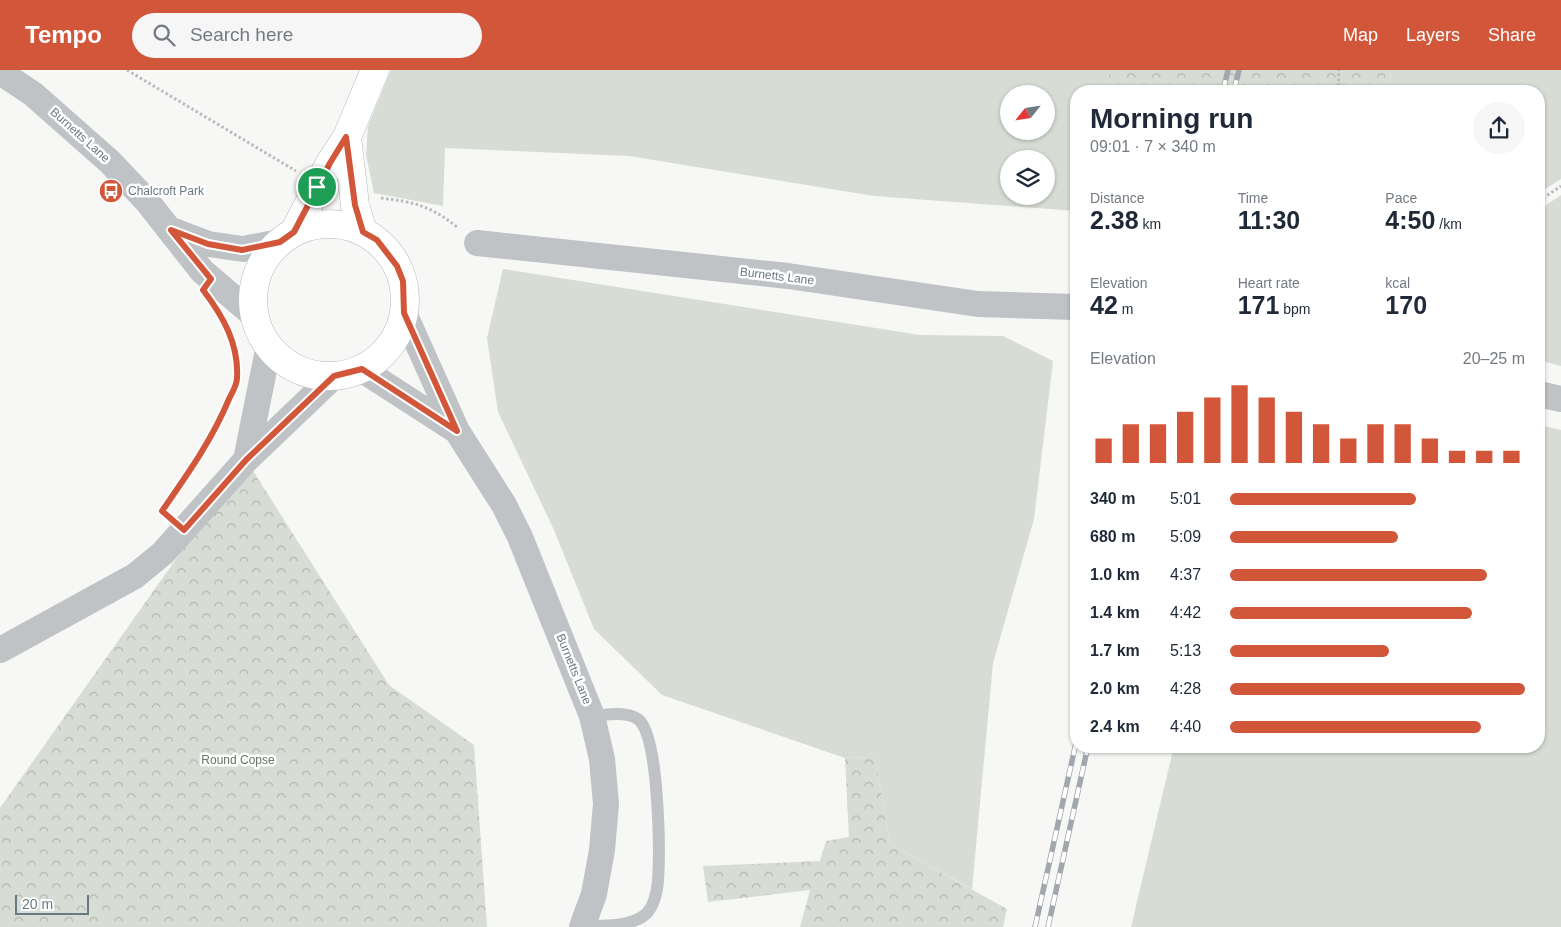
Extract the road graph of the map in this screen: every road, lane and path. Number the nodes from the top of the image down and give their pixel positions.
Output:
1 (375, 70) edge
2 (1339, 70) edge
3 (0, 72) edge
4 (1338, 85) edge
5 (346, 137) junction
6 (1561, 186) edge
7 (1545, 197) edge
8 (171, 230) junction
9 (363, 232) junction
10 (287, 237) junction
11 (477, 243) dead end
12 (1070, 307) edge
13 (404, 313) junction
14 (256, 317) junction
15 (226, 325) dead end
16 (269, 345) junction
17 (362, 369) junction
18 (237, 371) dead end
19 (334, 376) junction
20 (234, 388) dead end
21 (1545, 395) edge
22 (1561, 399) edge
23 (457, 431) junction
24 (246, 460) junction
25 (184, 530) junction
26 (0, 650) edge
27 (592, 716) junction
28 (582, 927) edge

1 - 5 street
2 - 4 path
3 - 8 street, Burnetts Lane
5 - 9 street
5 - 10 street
6 - 7 path
8 - 10 street, Burnetts Lane
8 - 14 street, Burnetts Lane
9 - 10 street
9 - 13 street
10 - 14 street
11 - 12 street, Burnetts Lane
13 - 17 street
13 - 23 street, Burnetts Lane
14 - 16 street
15 - 18 path
16 - 19 street
16 - 24 street
17 - 19 street
17 - 23 street, Burnetts Lane
19 - 24 street
20 - 25 path
21 - 22 street
23 - 27 street, Burnetts Lane
24 - 25 street
25 - 26 street
27 - 28 street, Burnetts Lane
27 - 28 lane

